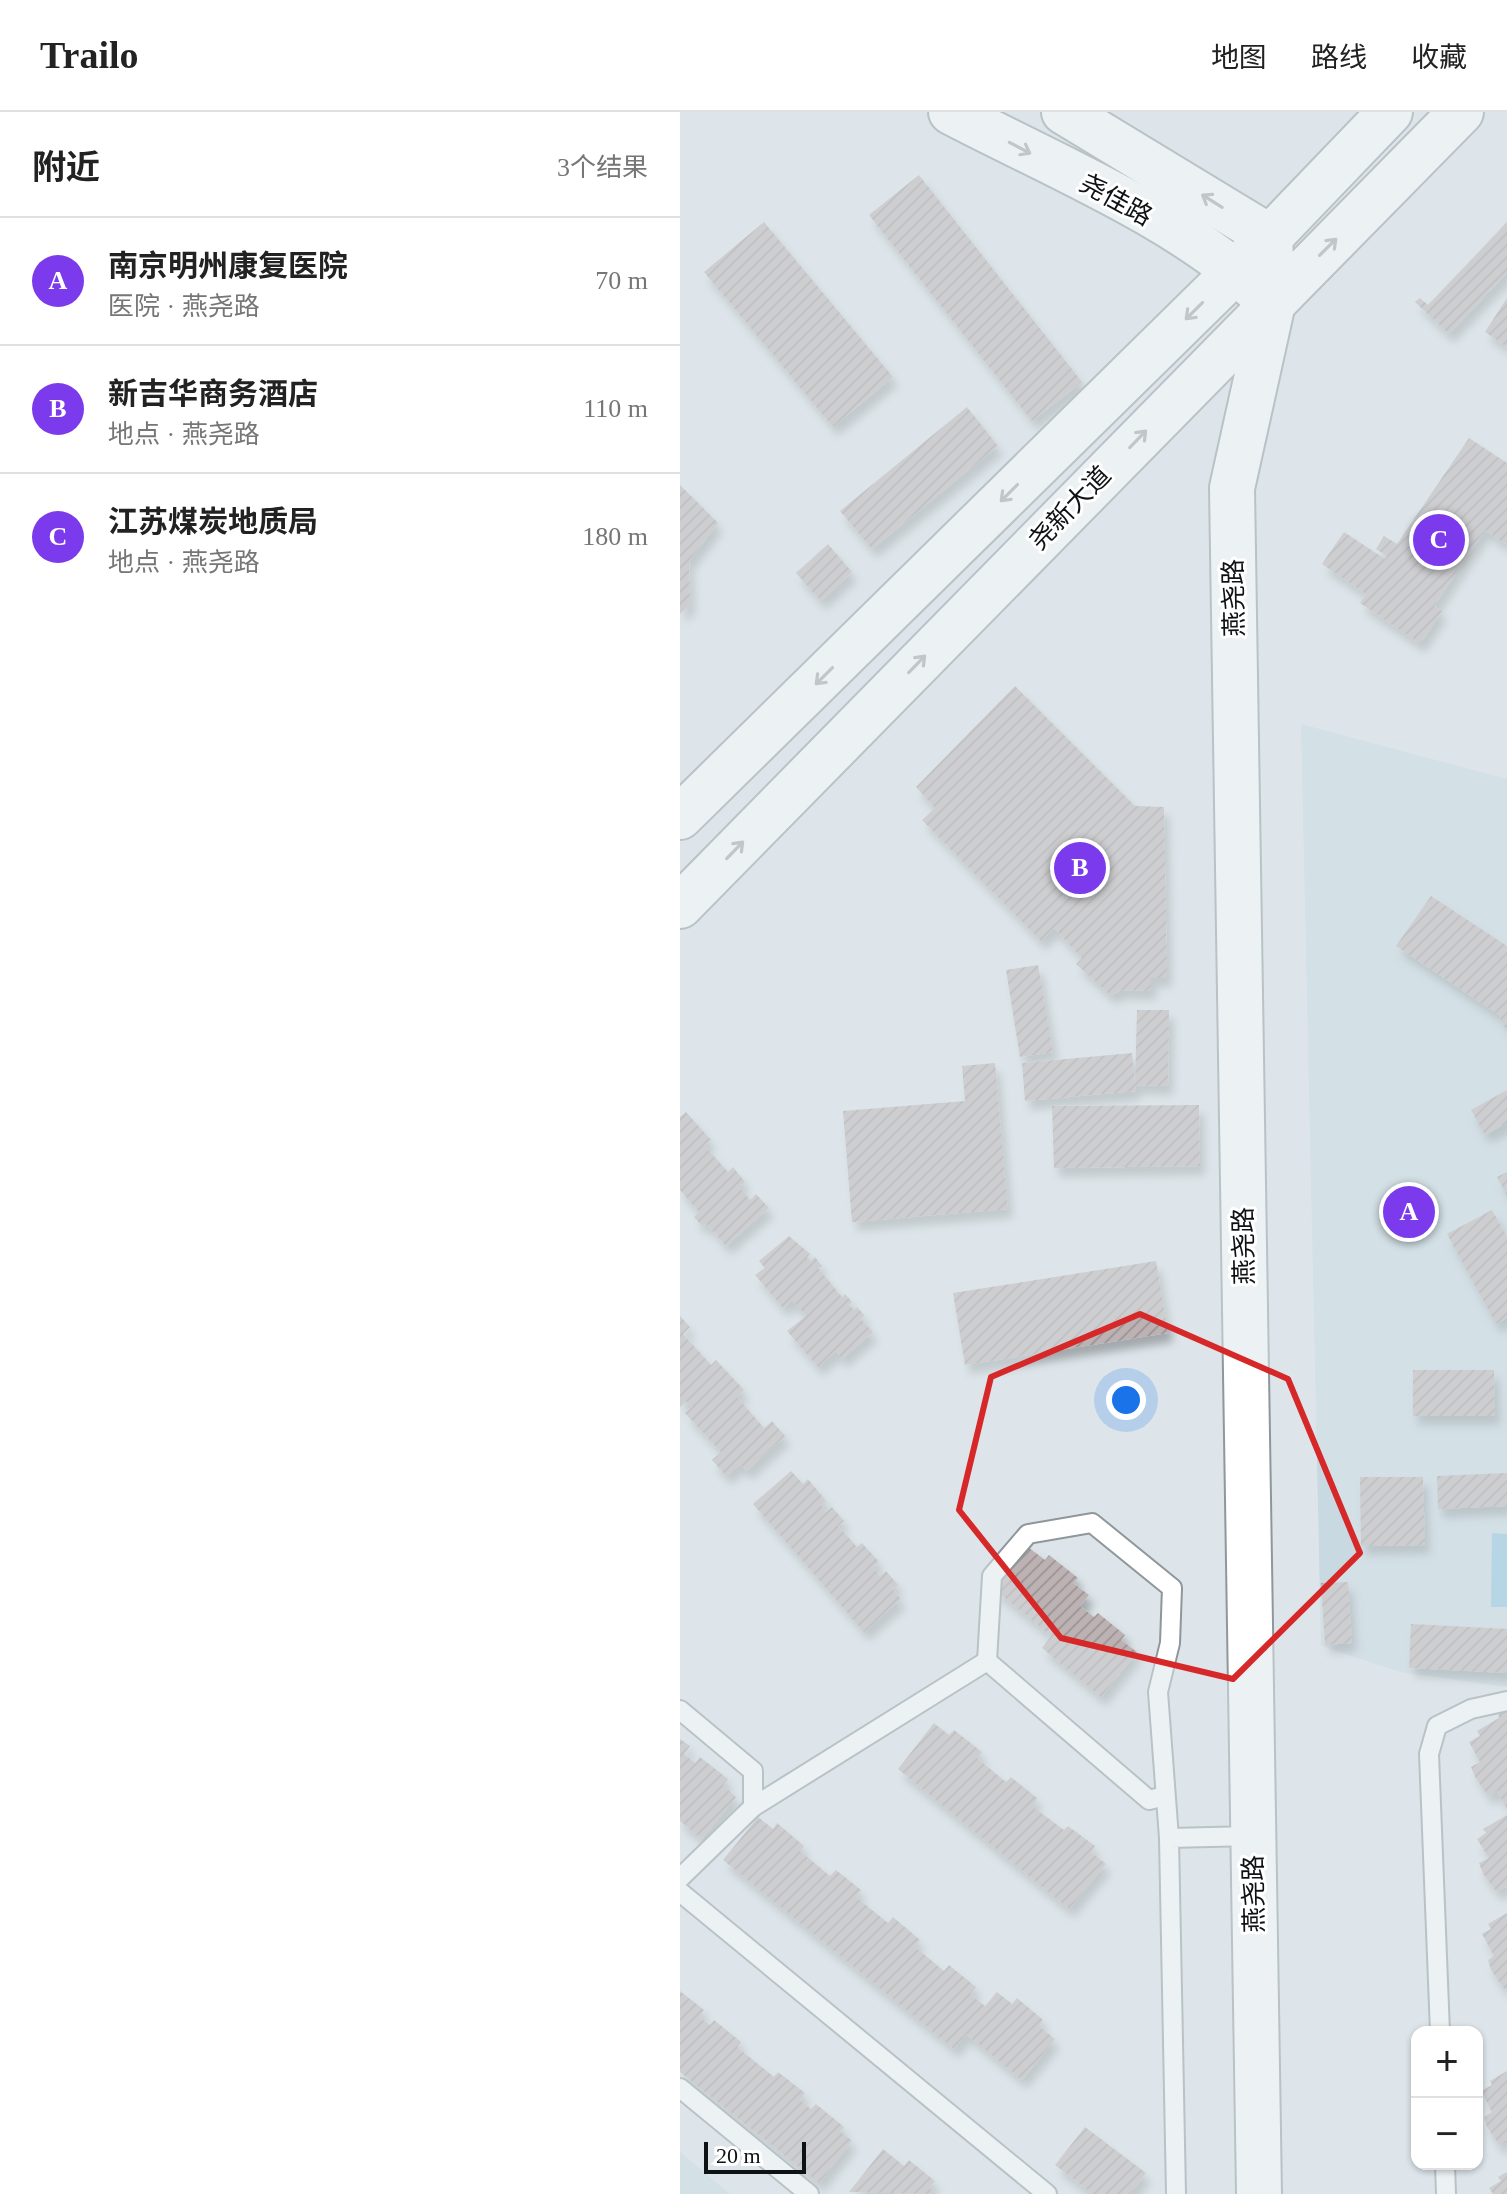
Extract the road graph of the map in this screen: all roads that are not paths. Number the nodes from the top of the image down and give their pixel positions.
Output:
1 (951, 112) edge
2 (1064, 112) edge
3 (1390, 112) edge
4 (1461, 112) edge
5 (1270, 237) junction
6 (1236, 270) junction
7 (1272, 303) junction
8 (680, 817) edge
9 (680, 906) edge
10 (987, 1661) junction
11 (1507, 1701) edge
12 (680, 1710) edge
13 (1165, 1796) junction
14 (753, 1807) junction
15 (1253, 1836) junction
16 (1169, 1838) junction
17 (680, 1878) edge
18 (680, 1892) edge
19 (1440, 2026) edge
20 (680, 2088) edge
21 (1445, 2170) edge
22 (809, 2194) edge
23 (1047, 2194) edge
24 (1176, 2194) edge
25 (1259, 2194) edge
26 (1446, 2194) edge

1 -> 6 main road, 尧佳路
5 -> 2 main road, 尧佳路
3 - 5 main road, 尧新大道
7 -> 4 main road, 尧新大道
5 - 6 main road, 尧新大道
5 - 7 main road
6 - 7 main road, 尧佳路
6 -> 8 main road, 尧新大道
9 -> 7 main road, 尧新大道
7 - 15 main road, 燕尧路
10 - 13 lane
10 - 13 lane
10 - 14 lane
11 - 19 lane
12 - 14 lane
13 - 16 lane
14 - 17 lane
15 - 16 lane
15 - 25 main road, 燕尧路
16 - 24 lane
18 - 23 lane
20 - 22 lane
21 - 26 lane

